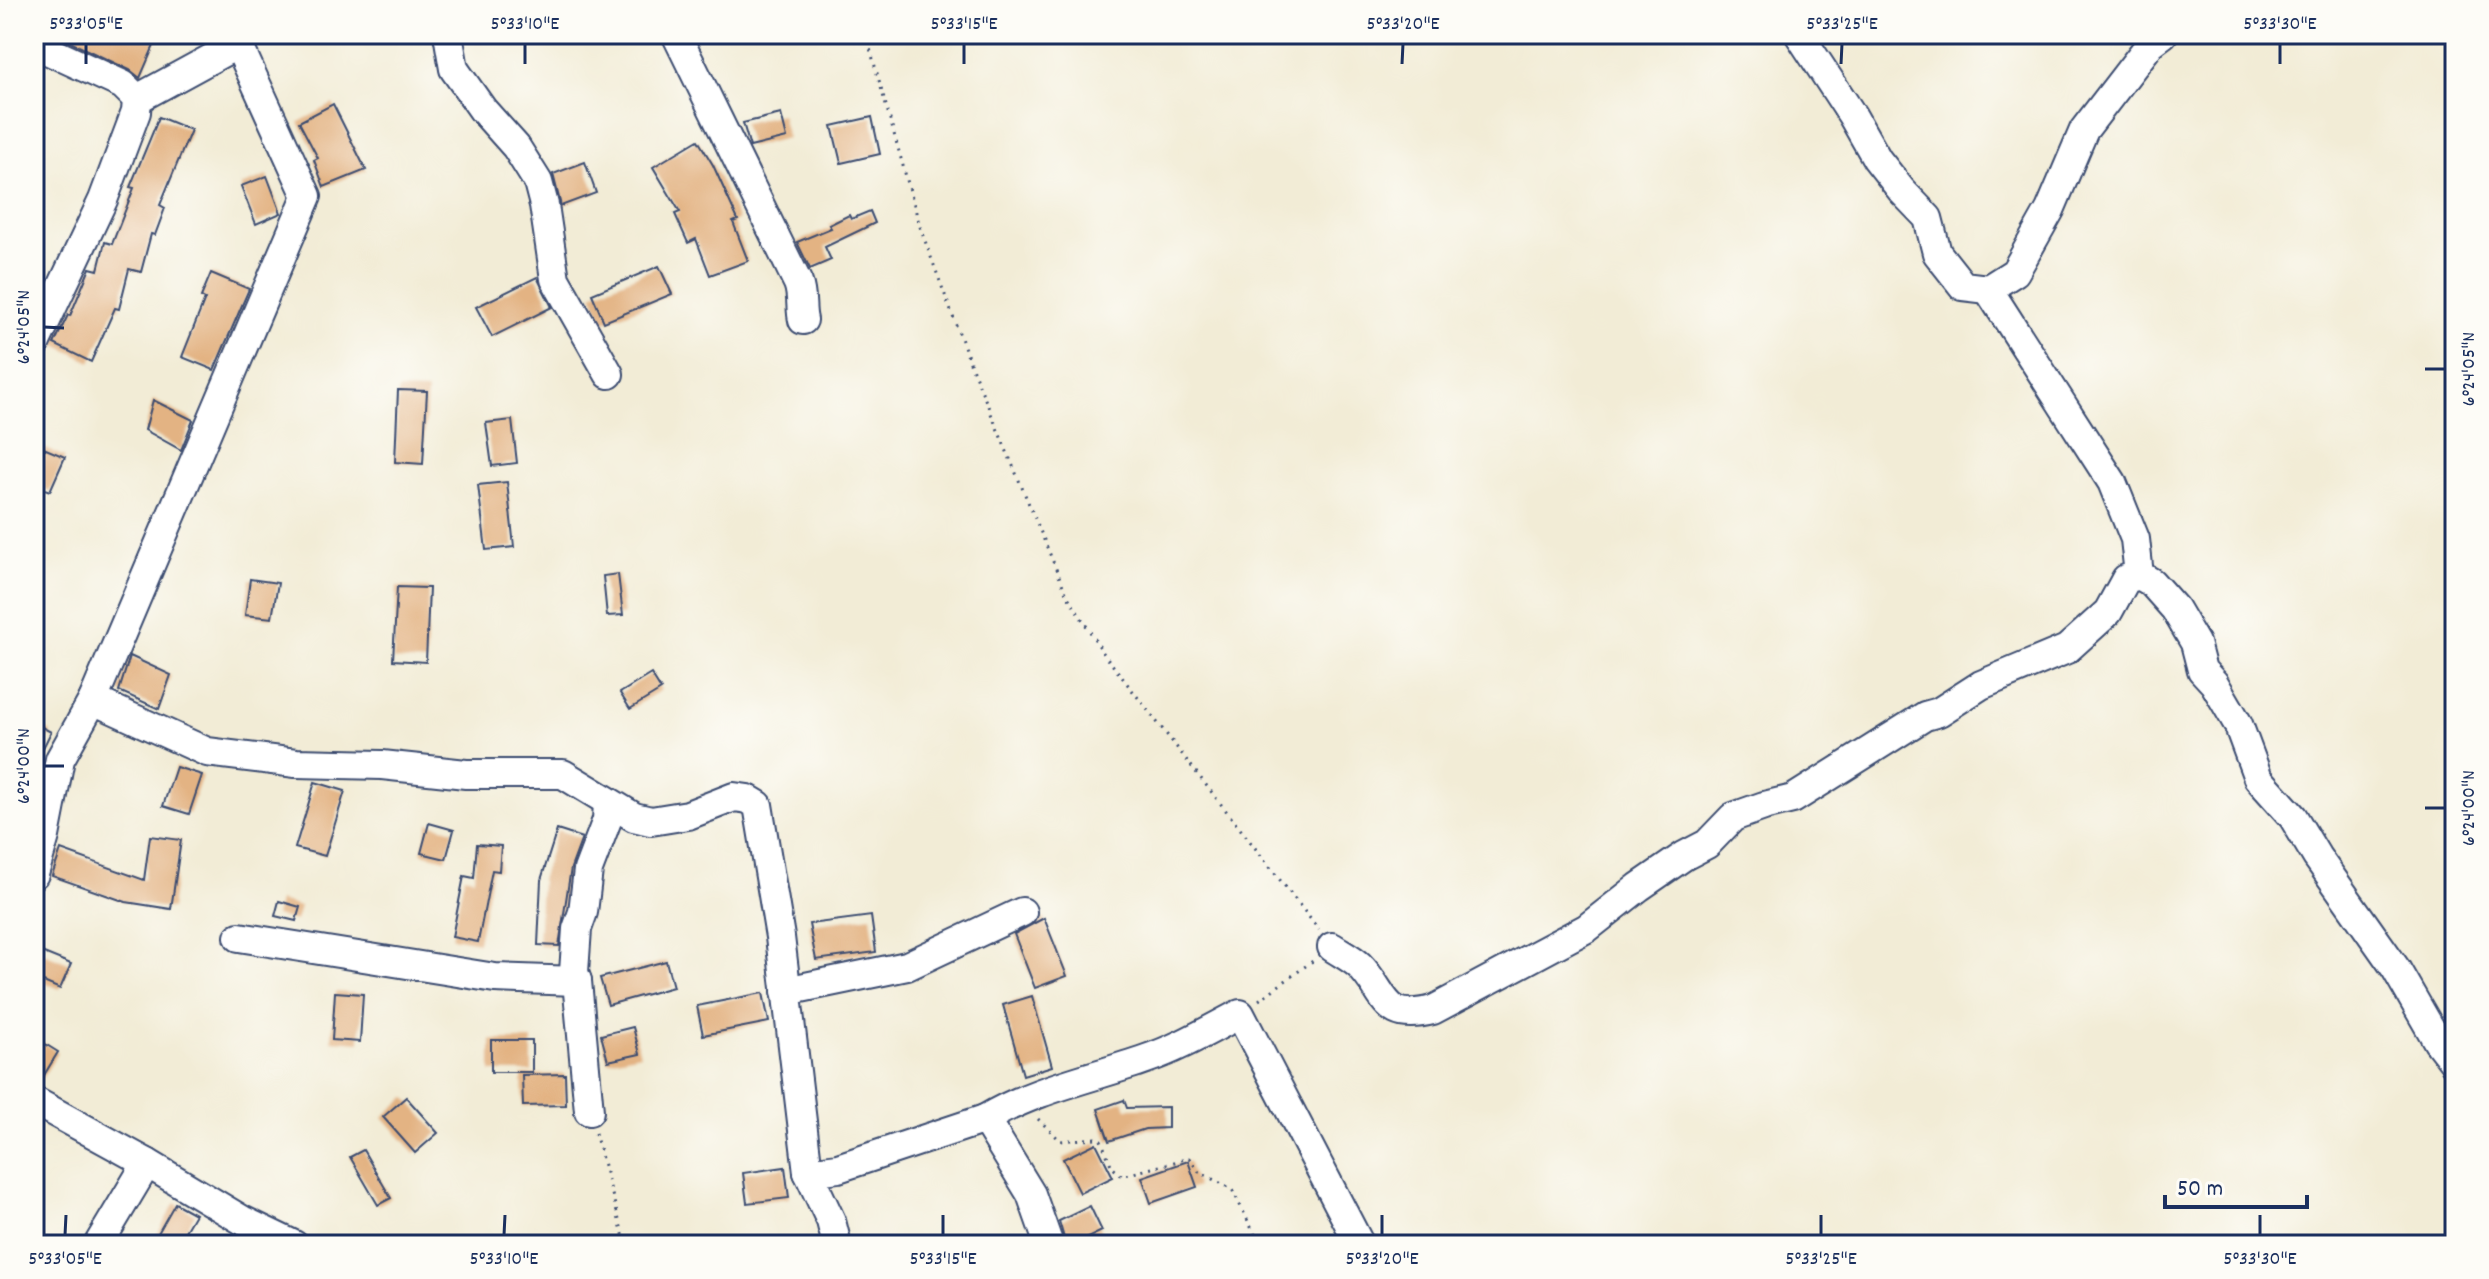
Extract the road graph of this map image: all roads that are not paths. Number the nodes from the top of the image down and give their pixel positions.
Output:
1 (448, 34) edge
2 (676, 34) edge
3 (1799, 34) edge
4 (2163, 34) edge
5 (244, 39) edge
6 (34, 44) edge
7 (137, 99) junction
8 (1988, 289) junction
9 (803, 320) dead end
10 (34, 346) edge
11 (609, 374) dead end
12 (2139, 575) junction
13 (93, 700) junction
14 (608, 802) junction
15 (34, 874) edge
16 (1022, 912) dead end
17 (239, 937) dead end
18 (1332, 947) road end
19 (577, 981) junction
20 (786, 991) junction
21 (2455, 1064) edge
22 (34, 1101) edge
23 (589, 1111) road end
24 (985, 1119) junction
25 (147, 1163) junction
26 (808, 1172) junction
27 (98, 1245) edge
28 (294, 1245) edge
29 (837, 1245) edge
30 (1049, 1245) edge
31 (1360, 1245) edge

1 - 11 street
2 - 9 street
3 - 8 street
4 - 8 street
5 - 7 street
5 - 13 street
6 - 7 street
7 - 10 street
8 - 12 street
12 - 18 street
12 - 21 street
13 - 14 street
13 - 15 street
14 - 19 street
14 - 20 street
16 - 20 street
17 - 19 street
19 - 23 street
20 - 26 street
22 - 25 street
24 - 26 street
24 - 30 street
24 - 31 street
25 - 27 street
25 - 28 street
26 - 29 street

